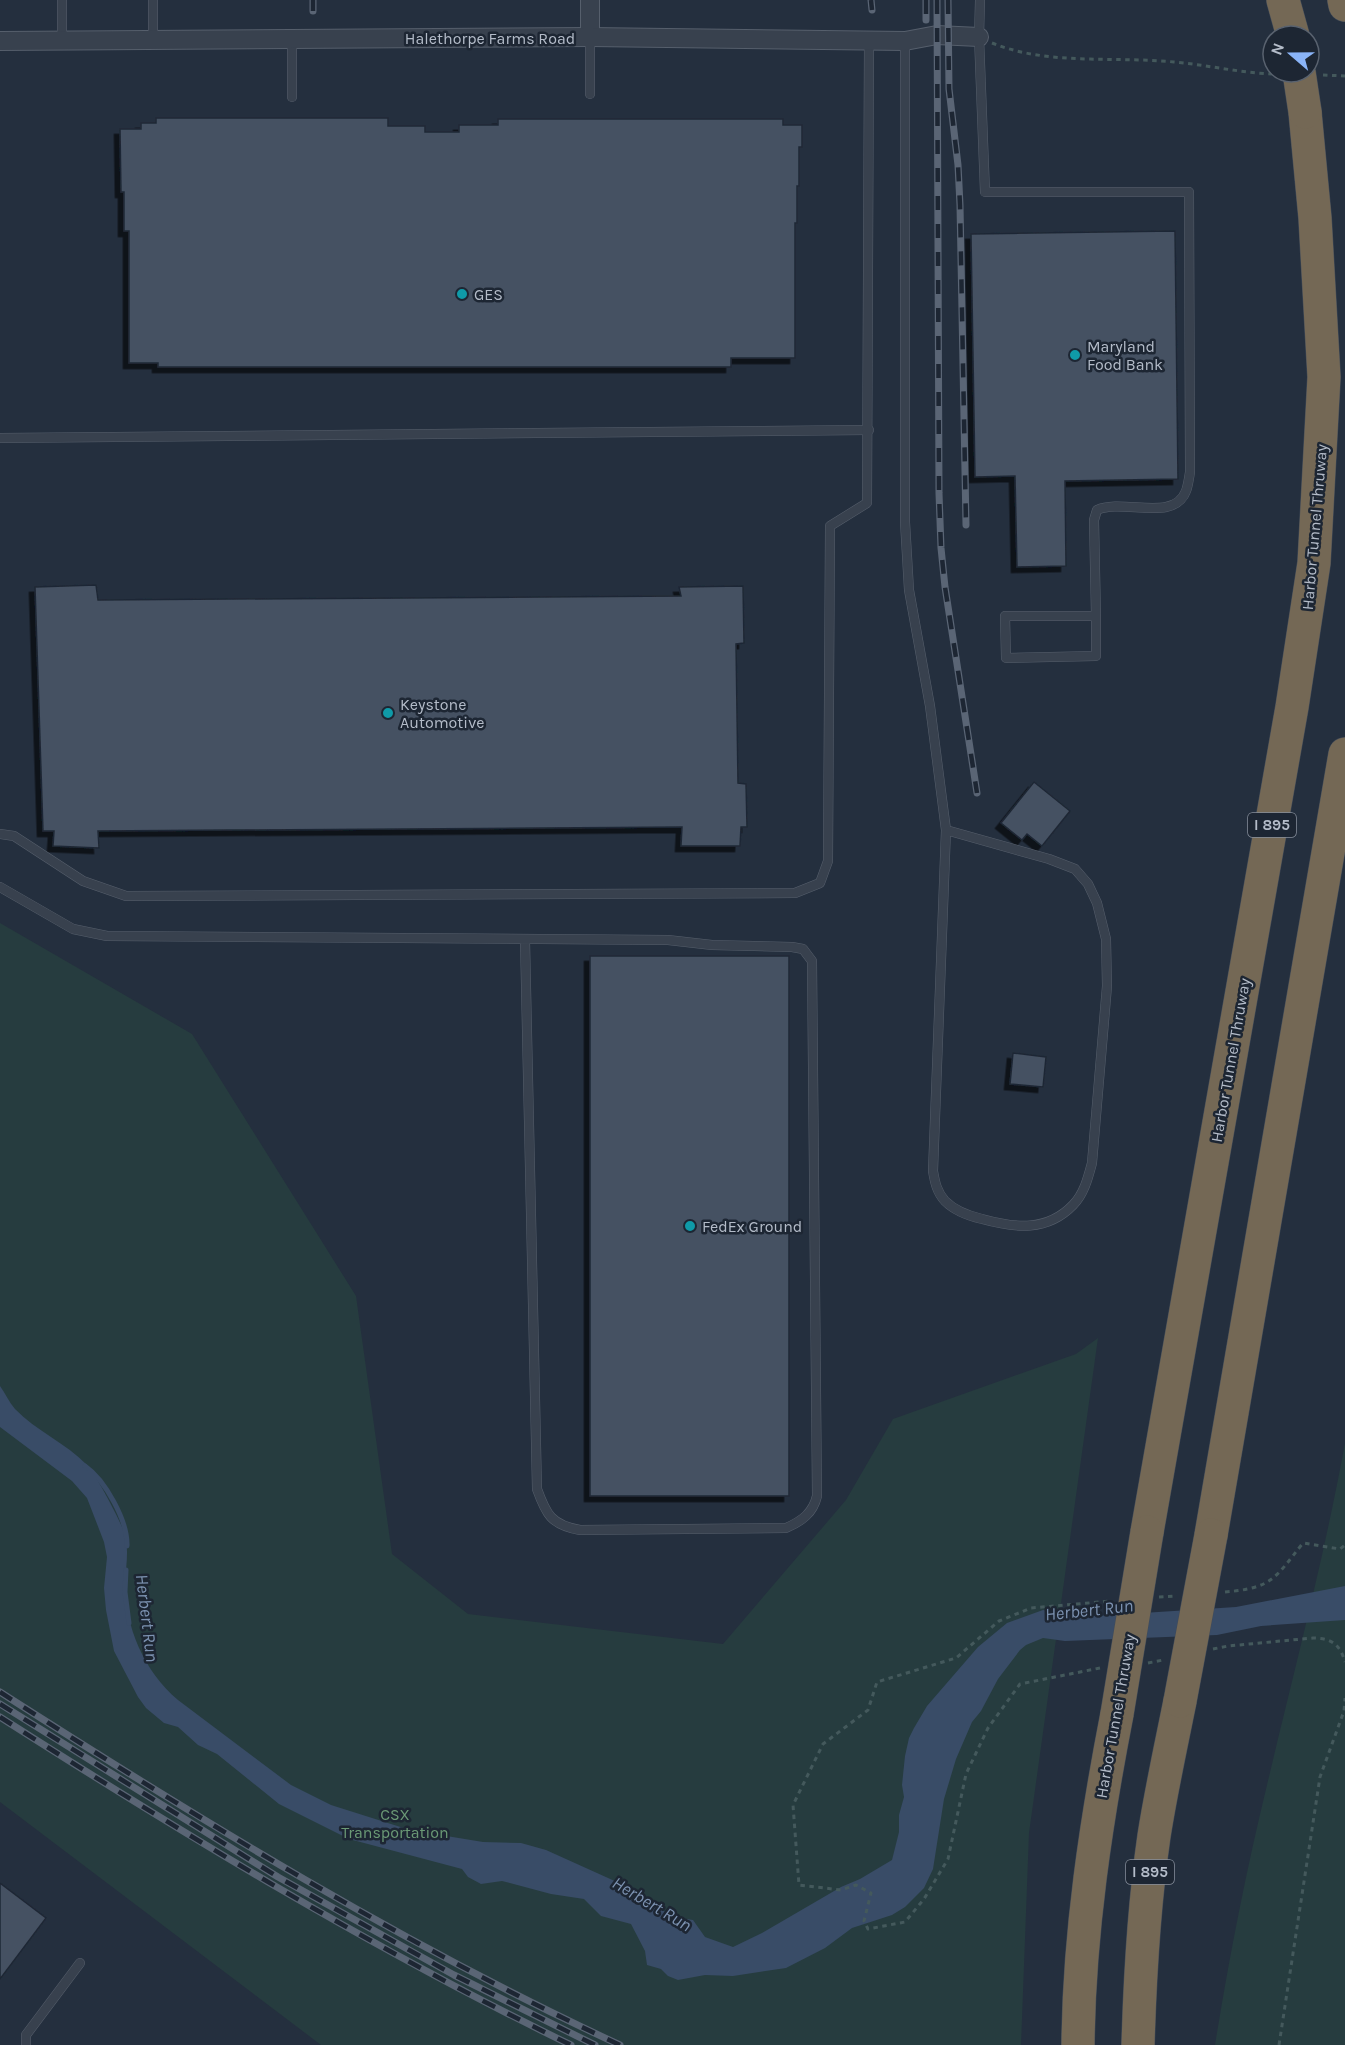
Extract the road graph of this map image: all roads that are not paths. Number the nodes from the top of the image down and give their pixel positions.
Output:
1 (62, 0) edge
2 (153, 0) edge
3 (590, 0) edge
4 (980, 0) edge
5 (1283, 0) edge
6 (1344, 0) edge
7 (1345, 5) edge
8 (1290, 24) edge
9 (590, 37) junction
10 (979, 37) junction
11 (292, 39) junction
12 (153, 40) junction
13 (869, 40) junction
14 (0, 41) edge
15 (62, 41) junction
16 (905, 41) junction
17 (1301, 84) edge
18 (590, 94) dead end
19 (292, 97) dead end
20 (869, 430) junction
21 (0, 438) edge
22 (1096, 616) junction
23 (1345, 754) edge
24 (946, 830) junction
25 (0, 834) edge
26 (0, 887) edge
27 (525, 940) junction
28 (80, 1963) dead end
29 (26, 2045) edge
30 (1078, 2045) edge
31 (1138, 2045) edge

1 - 15 lane
2 - 12 lane
3 - 9 street
4 - 10 lane
5 - 8 highway
6 - 7 highway
9 - 11 street, Halethorpe Farms Road
9 - 13 street, Halethorpe Farms Road
9 - 18 lane
10 - 16 street, Halethorpe Farms Road
10 - 22 lane
11 - 12 street, Halethorpe Farms Road
11 - 19 lane
12 - 15 street, Halethorpe Farms Road
13 - 16 street, Halethorpe Farms Road
13 - 20 lane
14 - 15 street, Halethorpe Farms Road
16 - 24 lane
17 - 30 highway, Harbor Tunnel Thruway / I 895, bridge
20 - 21 lane
20 - 25 lane
22 - 22 lane
23 - 31 highway, I 895, bridge
24 - 24 lane
26 - 27 lane
27 - 27 lane
28 - 29 lane

